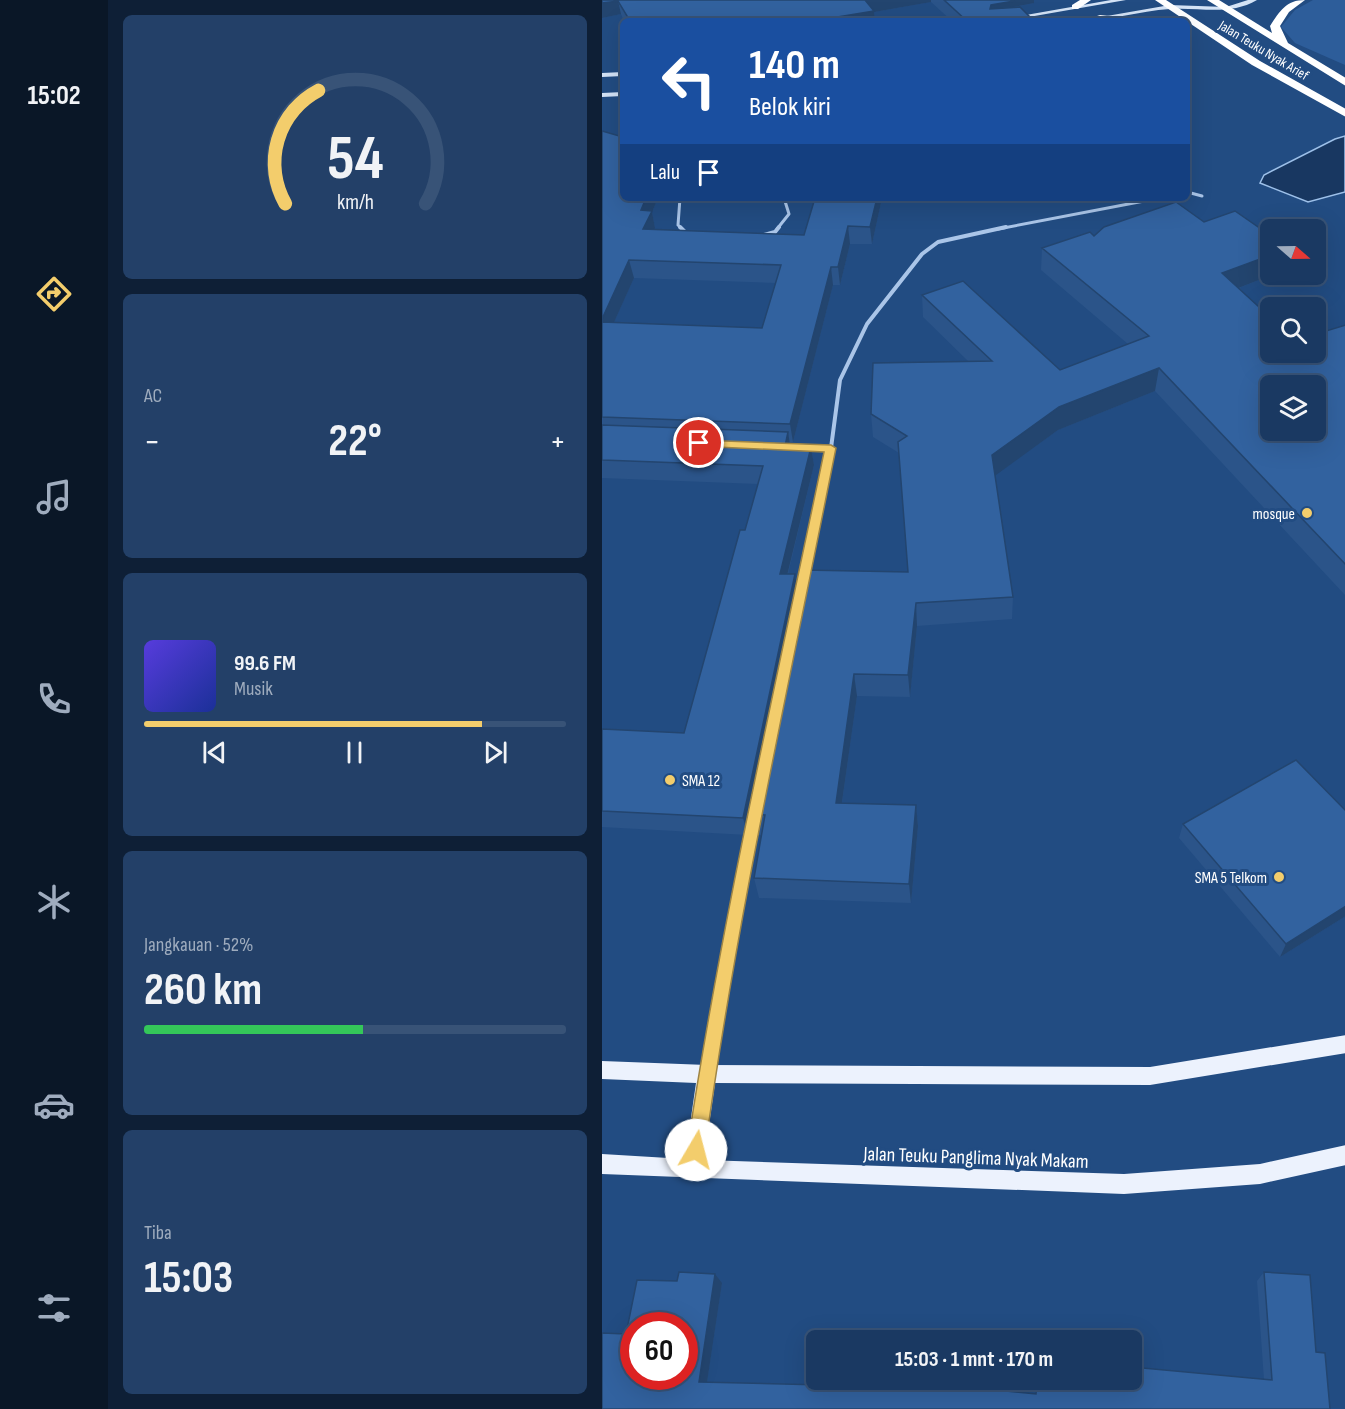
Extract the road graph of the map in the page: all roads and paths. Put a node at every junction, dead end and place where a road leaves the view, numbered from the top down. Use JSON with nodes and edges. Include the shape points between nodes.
{"nodes":[{"id":1,"x":1086,"y":0,"type":"edge"},
{"id":2,"x":1123,"y":0,"type":"edge"},
{"id":3,"x":1160,"y":0,"type":"edge"},
{"id":4,"x":1212,"y":0,"type":"edge"},
{"id":5,"x":1254,"y":0,"type":"edge"},
{"id":6,"x":1300,"y":0,"type":"edge"},
{"id":7,"x":1075,"y":7,"type":"junction"},
{"id":8,"x":1170,"y":7,"type":"junction"},
{"id":9,"x":1226,"y":9,"type":"junction"},
{"id":10,"x":1011,"y":18,"type":"edge"},
{"id":11,"x":1100,"y":18,"type":"edge"},
{"id":12,"x":1187,"y":18,"type":"edge"},
{"id":13,"x":1190,"y":20,"type":"edge"},
{"id":14,"x":1190,"y":28,"type":"edge"},
{"id":15,"x":1205,"y":30,"type":"junction"},
{"id":16,"x":1285,"y":46,"type":"junction"},
{"id":17,"x":620,"y":74,"type":"edge"},
{"id":18,"x":602,"y":75,"type":"edge"},
{"id":19,"x":1346,"y":83,"type":"edge"},
{"id":20,"x":620,"y":94,"type":"edge"},
{"id":21,"x":602,"y":95,"type":"edge"},
{"id":22,"x":1346,"y":114,"type":"edge"},
{"id":23,"x":1190,"y":193,"type":"edge"},
{"id":24,"x":1202,"y":196,"type":"dead end"},
{"id":25,"x":680,"y":201,"type":"edge"},
{"id":26,"x":785,"y":201,"type":"edge"},
{"id":27,"x":1144,"y":201,"type":"edge"},
{"id":28,"x":695,"y":235,"type":"edge"},
{"id":29,"x":756,"y":236,"type":"edge"},
{"id":30,"x":796,"y":447,"type":"edge"},
{"id":31,"x":831,"y":448,"type":"junction"},
{"id":32,"x":803,"y":584,"type":"edge"},
{"id":33,"x":756,"y":817,"type":"edge"},
{"id":34,"x":1346,"y":1044,"type":"edge"},
{"id":35,"x":602,"y":1070,"type":"edge"},
{"id":36,"x":707,"y":1074,"type":"junction"},
{"id":37,"x":1346,"y":1155,"type":"edge"},
{"id":38,"x":602,"y":1164,"type":"edge"},
{"id":39,"x":693,"y":1169,"type":"junction"}],
"edges":[{"from":1,"to":7,"type":"highway"},
{"from":2,"to":7,"type":"street"},
{"from":3,"to":8,"type":"highway","name":"Jalan Teuku Nyak Arief"},
{"from":4,"to":9,"type":"highway","name":"Jalan Teuku Nyak Arief"},
{"from":5,"to":9,"type":"street"},
{"from":6,"to":16,"type":"highway","via":[[1285,10],[1275,26]]},
{"from":7,"to":10,"type":"street"},
{"from":8,"to":9,"type":"street"},
{"from":8,"to":11,"type":"street"},
{"from":8,"to":12,"type":"highway","name":"Jalan Teuku Nyak Arief"},
{"from":9,"to":16,"type":"highway","name":"Jalan Teuku Nyak Arief"},
{"from":13,"to":15,"type":"highway","name":"Jalan Teuku Nyak Arief"},
{"from":14,"to":15,"type":"highway"},
{"from":15,"to":22,"type":"highway","name":"Jalan Teuku Nyak Arief"},
{"from":16,"to":19,"type":"highway","name":"Jalan Teuku Nyak Arief"},
{"from":17,"to":18,"type":"street"},
{"from":20,"to":21,"type":"street"},
{"from":23,"to":24,"type":"lane"},
{"from":25,"to":28,"type":"lane","via":[[678,225],[685,233]]},
{"from":26,"to":29,"type":"lane","via":[[789,214],[775,232]]},
{"from":27,"to":31,"type":"lane","via":[[956,237],[938,242],[922,254],[867,324],[850,356],[840,380]]},
{"from":30,"to":31,"type":"lane"},
{"from":31,"to":32,"type":"lane"},
{"from":33,"to":36,"type":"lane"},
{"from":34,"to":36,"type":"main road","via":[[1150,1076]]},
{"from":35,"to":36,"type":"main road"},
{"from":36,"to":39,"type":"main road"},
{"from":37,"to":39,"type":"main road","name":"Jalan Teuku Panglima Nyak Makam","via":[[1260,1174],[1124,1184]]},
{"from":38,"to":39,"type":"main road","name":"Jalan Teuku Panglima Nyak Makam"}]}
